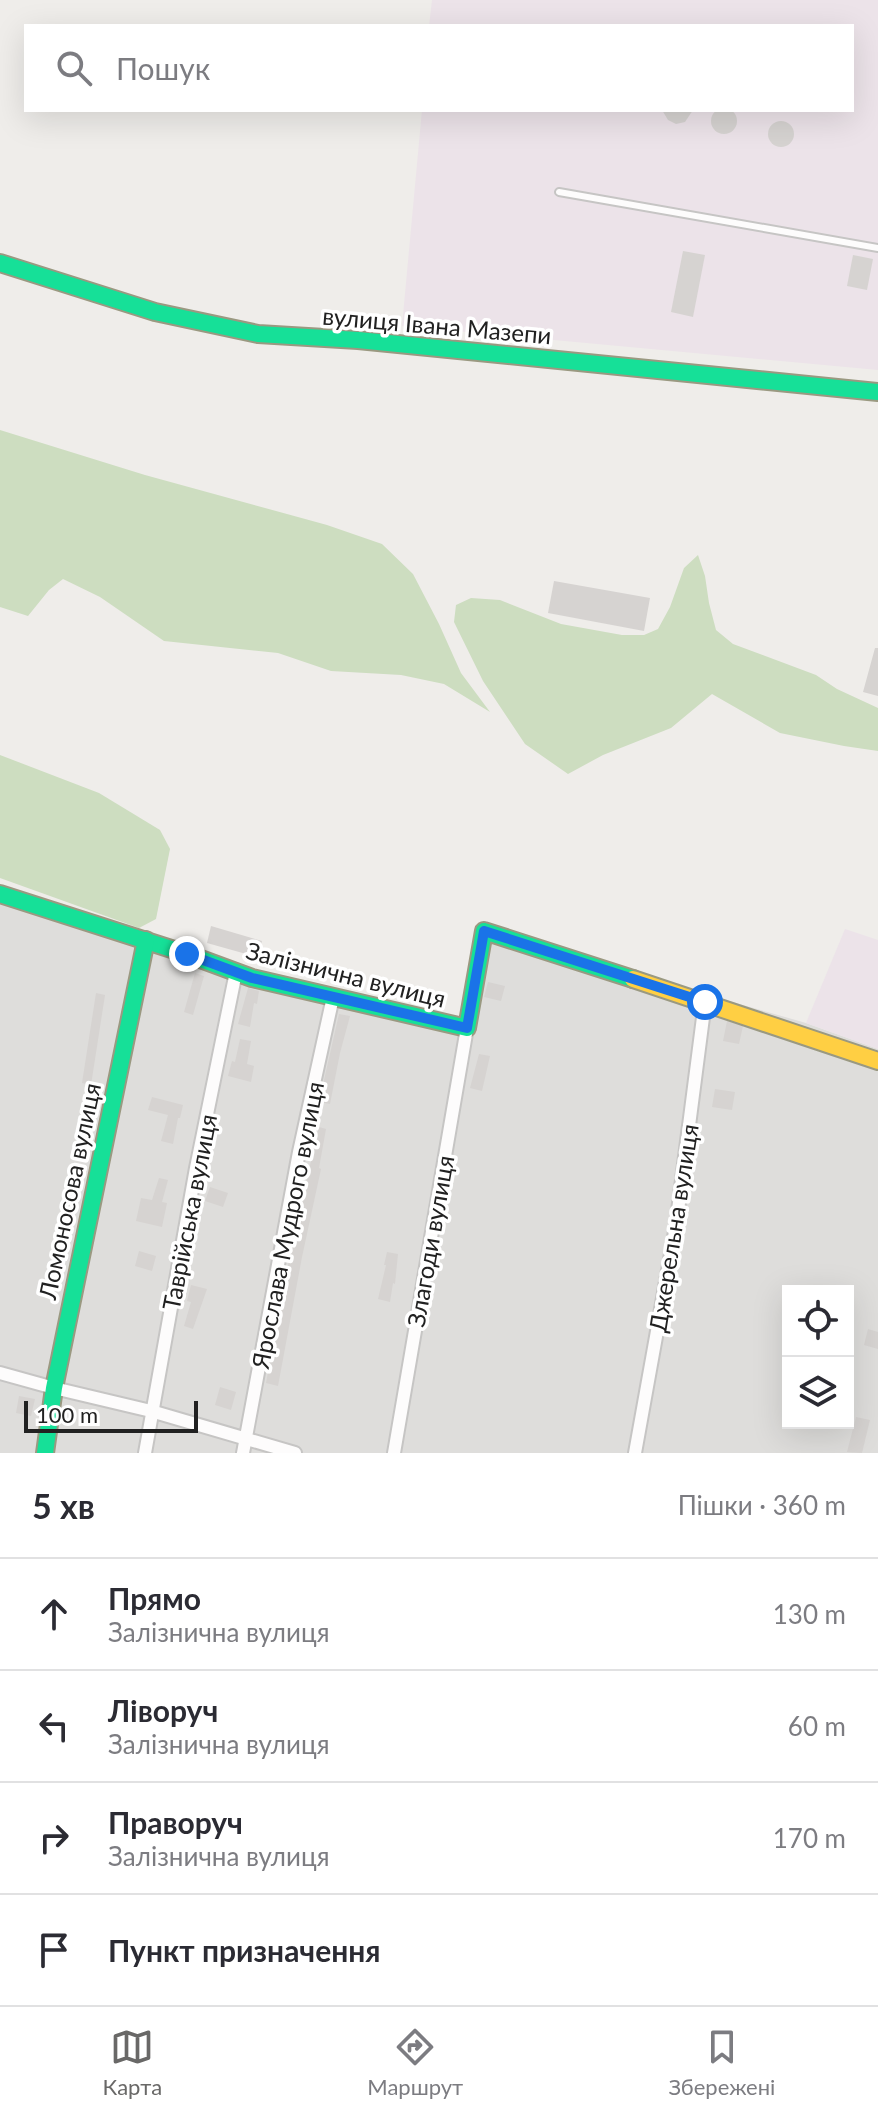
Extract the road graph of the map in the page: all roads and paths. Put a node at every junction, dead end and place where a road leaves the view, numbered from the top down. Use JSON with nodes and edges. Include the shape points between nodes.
{"nodes":[{"id":1,"x":559,"y":192,"type":"dead end"},
{"id":2,"x":878,"y":248,"type":"edge"},
{"id":3,"x":0,"y":263,"type":"edge"},
{"id":4,"x":878,"y":392,"type":"edge"},
{"id":5,"x":0,"y":894,"type":"edge"},
{"id":6,"x":146,"y":940,"type":"junction"},
{"id":7,"x":236,"y":972,"type":"junction"},
{"id":8,"x":333,"y":997,"type":"junction"},
{"id":9,"x":705,"y":1002,"type":"junction"},
{"id":10,"x":467,"y":1028,"type":"junction"},
{"id":11,"x":878,"y":1061,"type":"edge"},
{"id":12,"x":0,"y":1373,"type":"edge"},
{"id":13,"x":54,"y":1388,"type":"junction"},
{"id":14,"x":151,"y":1411,"type":"junction"},
{"id":15,"x":245,"y":1439,"type":"junction"},
{"id":16,"x":45,"y":1453,"type":"edge"},
{"id":17,"x":145,"y":1453,"type":"edge"},
{"id":18,"x":243,"y":1453,"type":"edge"},
{"id":19,"x":295,"y":1453,"type":"edge"},
{"id":20,"x":394,"y":1453,"type":"edge"},
{"id":21,"x":635,"y":1453,"type":"edge"}],
"edges":[{"from":1,"to":2,"type":"lane"},
{"from":3,"to":4,"type":"street","name":"вулиця Івана Мазепи","via":[[155,312],[258,334]]},
{"from":5,"to":6,"type":"street","name":"Залізнична вулиця"},
{"from":6,"to":7,"type":"street","name":"Залізнична вулиця"},
{"from":6,"to":13,"type":"street","name":"Ломоносова вулиця"},
{"from":7,"to":8,"type":"street","name":"Залізнична вулиця"},
{"from":7,"to":14,"type":"street","name":"Таврійська вулиця"},
{"from":8,"to":10,"type":"street","name":"Залізнична вулиця"},
{"from":8,"to":15,"type":"street","name":"Ярослава Мудрого вулиця"},
{"from":9,"to":10,"type":"street","name":"Залізнична вулиця","via":[[484,931]]},
{"from":9,"to":11,"type":"street","name":"Залізнична вулиця"},
{"from":9,"to":21,"type":"street","name":"Джерельна вулиця","via":[[676,1226]]},
{"from":10,"to":20,"type":"street","name":"Злагоди вулиця"},
{"from":12,"to":13,"type":"street"},
{"from":13,"to":14,"type":"street"},
{"from":13,"to":16,"type":"street","name":"Ломоносова вулиця"},
{"from":14,"to":15,"type":"street"},
{"from":14,"to":17,"type":"street","name":"Таврійська вулиця"},
{"from":15,"to":18,"type":"street","name":"Ярослава Мудрого вулиця"},
{"from":15,"to":19,"type":"street"}]}
